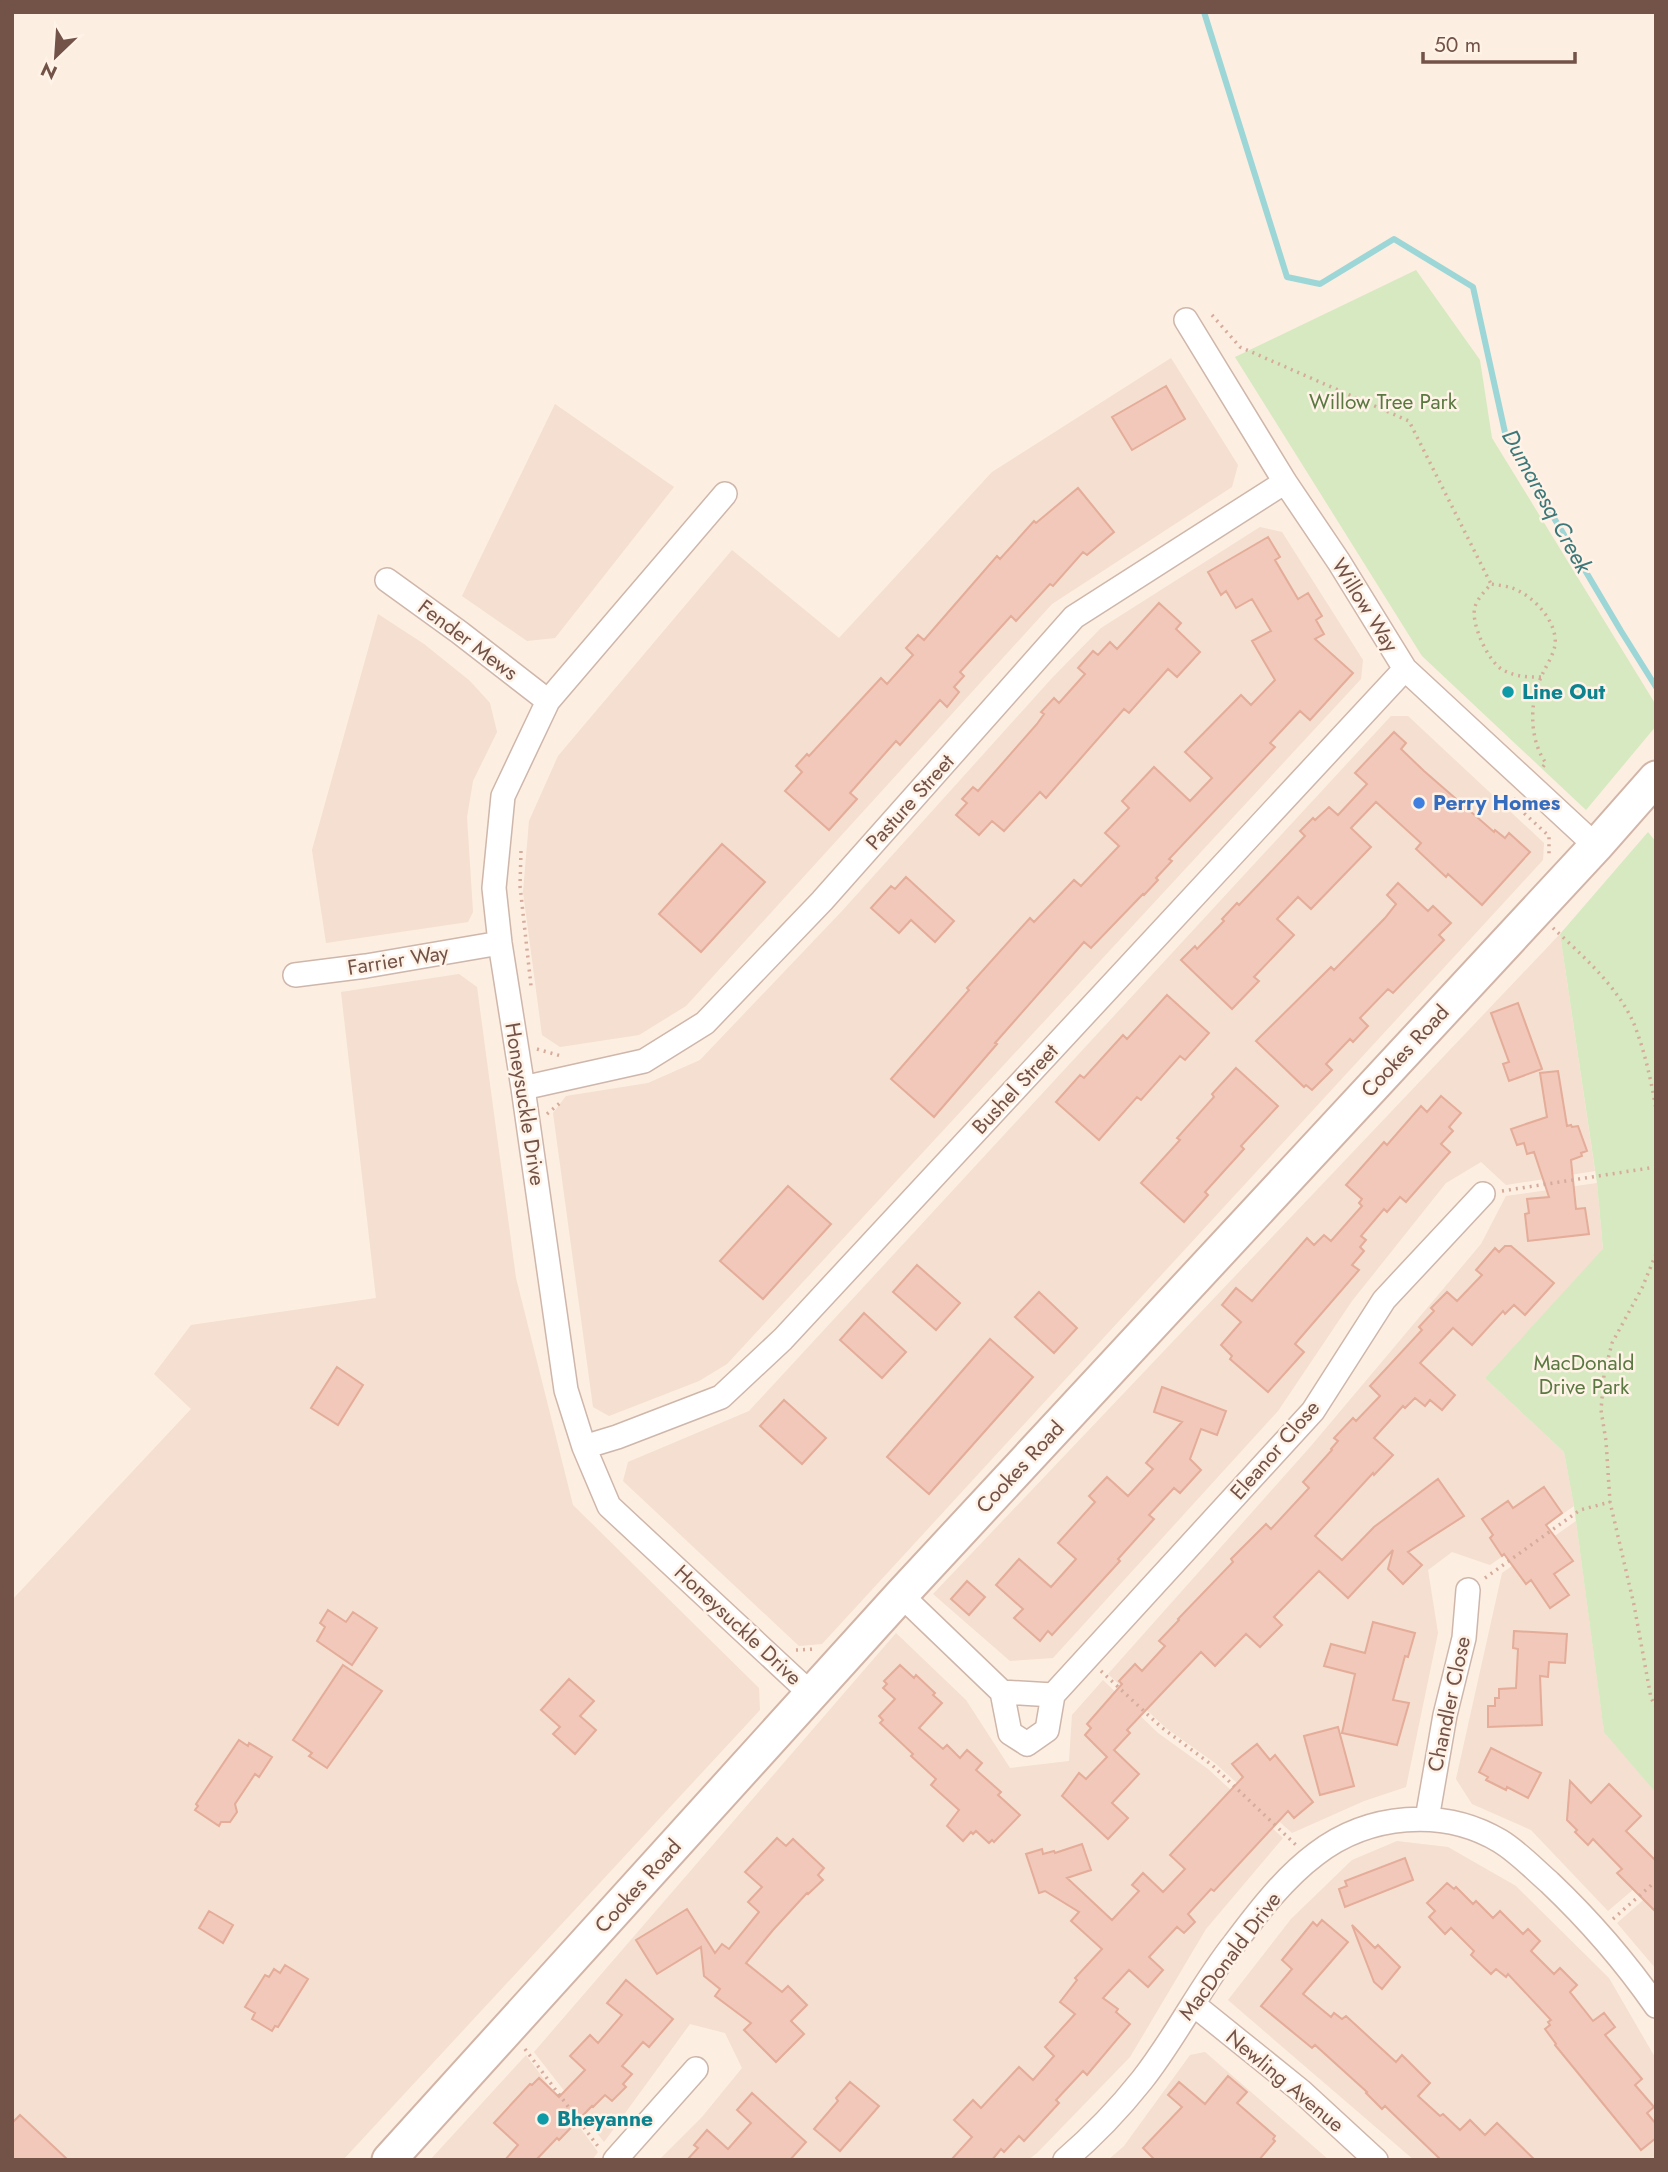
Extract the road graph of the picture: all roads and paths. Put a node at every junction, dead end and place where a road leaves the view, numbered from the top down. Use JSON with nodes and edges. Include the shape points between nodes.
{"nodes":[{"id":1,"x":1212,"y":315,"type":"dead end"},
{"id":2,"x":1186,"y":320,"type":"dead end"},
{"id":3,"x":1285,"y":482,"type":"junction"},
{"id":4,"x":725,"y":494,"type":"dead end"},
{"id":5,"x":387,"y":580,"type":"dead end"},
{"id":6,"x":1491,"y":584,"type":"junction"},
{"id":7,"x":1405,"y":669,"type":"junction"},
{"id":8,"x":1541,"y":677,"type":"junction"},
{"id":9,"x":548,"y":701,"type":"junction"},
{"id":10,"x":1539,"y":771,"type":"dead end"},
{"id":11,"x":1656,"y":778,"type":"edge"},
{"id":12,"x":1517,"y":796,"type":"dead end"},
{"id":13,"x":1549,"y":836,"type":"dead end"},
{"id":14,"x":521,"y":845,"type":"dead end"},
{"id":15,"x":1596,"y":846,"type":"junction"},
{"id":16,"x":1547,"y":922,"type":"dead end"},
{"id":17,"x":500,"y":943,"type":"junction"},
{"id":18,"x":295,"y":975,"type":"dead end"},
{"id":19,"x":531,"y":995,"type":"dead end"},
{"id":20,"x":537,"y":1049,"type":"dead end"},
{"id":21,"x":561,"y":1056,"type":"dead end"},
{"id":22,"x":523,"y":1088,"type":"junction"},
{"id":23,"x":1656,"y":1110,"type":"edge"},
{"id":24,"x":1656,"y":1167,"type":"edge"},
{"id":25,"x":1492,"y":1192,"type":"joint"},
{"id":26,"x":1656,"y":1254,"type":"edge"},
{"id":27,"x":583,"y":1447,"type":"junction"},
{"id":28,"x":1610,"y":1502,"type":"junction"},
{"id":29,"x":1477,"y":1583,"type":"joint"},
{"id":30,"x":901,"y":1595,"type":"junction"},
{"id":31,"x":1095,"y":1665,"type":"dead end"},
{"id":32,"x":1002,"y":1692,"type":"junction"},
{"id":33,"x":811,"y":1694,"type":"junction"},
{"id":34,"x":1053,"y":1695,"type":"junction"},
{"id":35,"x":1656,"y":1707,"type":"edge"},
{"id":36,"x":1427,"y":1819,"type":"junction"},
{"id":37,"x":1300,"y":1849,"type":"dead end"},
{"id":38,"x":1656,"y":1881,"type":"edge"},
{"id":39,"x":1608,"y":1923,"type":"dead end"},
{"id":40,"x":1192,"y":2004,"type":"junction"},
{"id":41,"x":1656,"y":2006,"type":"edge"},
{"id":42,"x":525,"y":2049,"type":"dead end"},
{"id":43,"x":696,"y":2068,"type":"dead end"},
{"id":44,"x":610,"y":2157,"type":"edge"},
{"id":45,"x":388,"y":2160,"type":"edge"},
{"id":46,"x":1065,"y":2160,"type":"edge"},
{"id":47,"x":1376,"y":2160,"type":"edge"}],
"edges":[{"from":1,"to":6,"type":"path","via":[[1240,347],[1409,421]]},
{"from":2,"to":3,"type":"street","name":"Willow Way"},
{"from":3,"to":7,"type":"street","name":"Willow Way"},
{"from":3,"to":22,"type":"street","name":"Pasture Street","via":[[1074,617],[822,901],[705,1023],[644,1061]]},
{"from":4,"to":9,"type":"street","name":"Honeysuckle Drive"},
{"from":5,"to":9,"type":"street","name":"Fender Mews"},
{"from":6,"to":8,"type":"path","via":[[1531,598],[1550,623],[1555,644]]},
{"from":6,"to":8,"type":"path","via":[[1475,607],[1482,643],[1500,669],[1520,677]]},
{"from":7,"to":15,"type":"street","name":"Willow Way"},
{"from":7,"to":27,"type":"street","name":"Bushel Street","via":[[783,1339],[721,1397]]},
{"from":8,"to":10,"type":"path","via":[[1533,706],[1538,752],[1546,763]]},
{"from":9,"to":17,"type":"street","name":"Honeysuckle Drive","via":[[503,796],[494,888]]},
{"from":11,"to":15,"type":"street","name":"Cookes Road"},
{"from":12,"to":13,"type":"path","via":[[1513,803]]},
{"from":14,"to":19,"type":"path","via":[[520,886]]},
{"from":15,"to":30,"type":"street","name":"Cookes Road"},
{"from":16,"to":23,"type":"path","via":[[1586,959],[1633,1021],[1647,1061]]},
{"from":17,"to":18,"type":"street","name":"Farrier Way"},
{"from":17,"to":22,"type":"street","name":"Honeysuckle Drive"},
{"from":20,"to":21,"type":"path"},
{"from":22,"to":27,"type":"street","name":"Honeysuckle Drive","via":[[566,1390]]},
{"from":24,"to":25,"type":"path"},
{"from":25,"to":34,"type":"street","name":"Eleanor Close","via":[[1384,1300],[1313,1411]]},
{"from":26,"to":28,"type":"path","via":[[1612,1343],[1604,1375],[1601,1410]]},
{"from":27,"to":33,"type":"street","name":"Honeysuckle Drive","via":[[609,1506]]},
{"from":28,"to":29,"type":"path","via":[[1580,1510]]},
{"from":28,"to":35,"type":"path"},
{"from":29,"to":36,"type":"street","name":"Chandler Close","via":[[1445,1714]]},
{"from":30,"to":32,"type":"street"},
{"from":30,"to":33,"type":"street","name":"Cookes Road"},
{"from":31,"to":37,"type":"path","via":[[1161,1727],[1212,1765]]},
{"from":32,"to":34,"type":"street"},
{"from":32,"to":34,"type":"street","via":[[1010,1733],[1027,1744],[1047,1730]]},
{"from":33,"to":45,"type":"street","name":"Cookes Road"},
{"from":36,"to":40,"type":"street","name":"MacDonald Drive","via":[[1367,1828],[1316,1853],[1277,1890]]},
{"from":36,"to":41,"type":"street","name":"MacDonald Drive","via":[[1467,1826],[1526,1860],[1584,1916]]},
{"from":38,"to":39,"type":"path"},
{"from":40,"to":46,"type":"street","name":"MacDonald Drive","via":[[1143,2079]]},
{"from":40,"to":47,"type":"street","name":"Newling Avenue","via":[[1301,2091]]},
{"from":42,"to":44,"type":"path"},
{"from":43,"to":44,"type":"street"}]}
